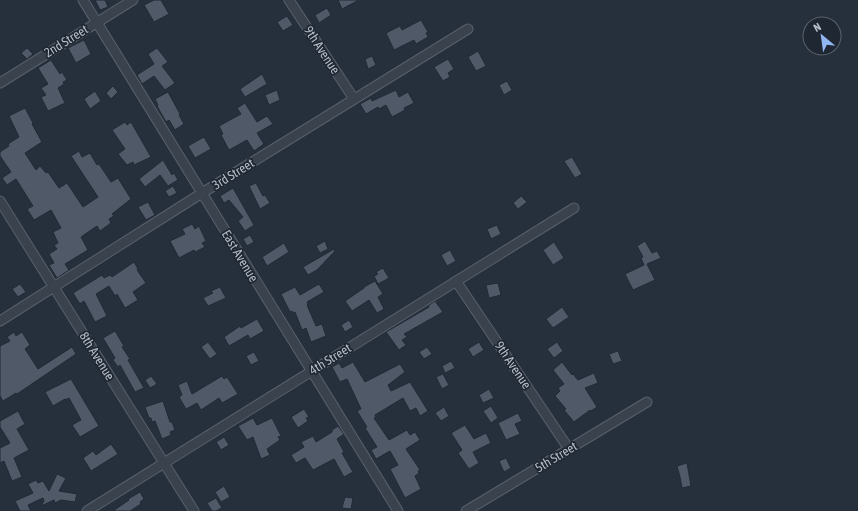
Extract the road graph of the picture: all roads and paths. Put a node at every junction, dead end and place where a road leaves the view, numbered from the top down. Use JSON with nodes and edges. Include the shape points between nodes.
{"nodes":[{"id":1,"x":82,"y":0,"type":"edge"},
{"id":2,"x":133,"y":0,"type":"edge"},
{"id":3,"x":289,"y":0,"type":"edge"},
{"id":4,"x":96,"y":22,"type":"junction"},
{"id":5,"x":468,"y":29,"type":"dead end"},
{"id":6,"x":0,"y":83,"type":"edge"},
{"id":7,"x":354,"y":99,"type":"junction"},
{"id":8,"x":202,"y":193,"type":"junction"},
{"id":9,"x":0,"y":202,"type":"edge"},
{"id":10,"x":574,"y":208,"type":"dead end"},
{"id":11,"x":456,"y":281,"type":"junction"},
{"id":12,"x":54,"y":287,"type":"junction"},
{"id":13,"x":0,"y":321,"type":"edge"},
{"id":14,"x":311,"y":372,"type":"junction"},
{"id":15,"x":647,"y":402,"type":"dead end"},
{"id":16,"x":569,"y":449,"type":"junction"},
{"id":17,"x":164,"y":463,"type":"junction"},
{"id":18,"x":87,"y":511,"type":"edge"},
{"id":19,"x":194,"y":511,"type":"edge"},
{"id":20,"x":398,"y":511,"type":"edge"},
{"id":21,"x":466,"y":511,"type":"edge"}],
"edges":[{"from":1,"to":4,"type":"street","name":"East Avenue"},
{"from":2,"to":4,"type":"street","name":"2nd Street"},
{"from":3,"to":7,"type":"street","name":"9th Avenue"},
{"from":4,"to":6,"type":"street","name":"2nd Street"},
{"from":4,"to":8,"type":"street","name":"East Avenue"},
{"from":5,"to":7,"type":"street","name":"3rd Street"},
{"from":7,"to":8,"type":"street","name":"3rd Street"},
{"from":8,"to":12,"type":"street","name":"3rd Street"},
{"from":8,"to":14,"type":"street","name":"East Avenue"},
{"from":9,"to":12,"type":"street","name":"8th Avenue"},
{"from":10,"to":11,"type":"street","name":"4th Street"},
{"from":11,"to":14,"type":"street","name":"4th Street"},
{"from":11,"to":16,"type":"street","name":"9th Avenue"},
{"from":12,"to":13,"type":"street","name":"3rd Street"},
{"from":12,"to":17,"type":"street","name":"8th Avenue"},
{"from":14,"to":17,"type":"street","name":"4th Street"},
{"from":14,"to":20,"type":"street","name":"East Avenue"},
{"from":15,"to":16,"type":"street","name":"5th Street"},
{"from":16,"to":21,"type":"street","name":"5th Street"},
{"from":17,"to":18,"type":"street","name":"4th Street"},
{"from":17,"to":19,"type":"street","name":"8th Avenue"}]}
